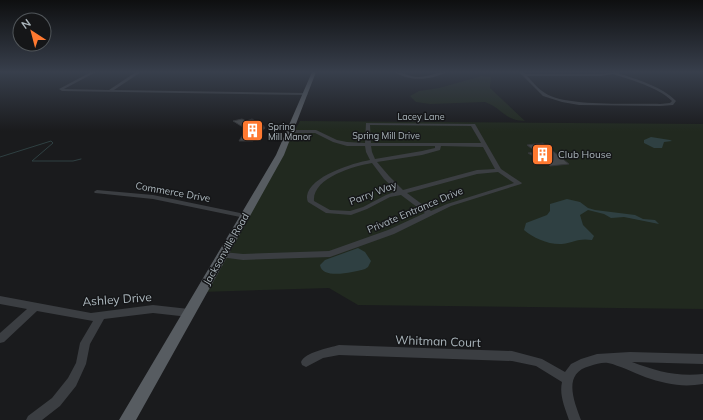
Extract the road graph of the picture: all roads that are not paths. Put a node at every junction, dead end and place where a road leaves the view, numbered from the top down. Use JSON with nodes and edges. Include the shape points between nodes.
{"nodes":[{"id":1,"x":148,"y":92,"type":"edge"},
{"id":2,"x":541,"y":92,"type":"edge"},
{"id":3,"x":661,"y":92,"type":"edge"},
{"id":4,"x":306,"y":94,"type":"joint"},
{"id":5,"x":291,"y":131,"type":"junction"},
{"id":6,"x":369,"y":144,"type":"junction"},
{"id":7,"x":438,"y":144,"type":"junction"},
{"id":8,"x":484,"y":144,"type":"junction"},
{"id":9,"x":374,"y":162,"type":"junction"},
{"id":10,"x":499,"y":170,"type":"junction"},
{"id":11,"x":97,"y":192,"type":"dead end"},
{"id":12,"x":402,"y":192,"type":"junction"},
{"id":13,"x":429,"y":213,"type":"junction"},
{"id":14,"x":246,"y":216,"type":"junction"},
{"id":15,"x":223,"y":256,"type":"junction"},
{"id":16,"x":0,"y":300,"type":"edge"},
{"id":17,"x":35,"y":307,"type":"junction"},
{"id":18,"x":189,"y":313,"type":"junction"},
{"id":19,"x":101,"y":316,"type":"junction"},
{"id":20,"x":0,"y":339,"type":"edge"},
{"id":21,"x":607,"y":358,"type":"junction"},
{"id":22,"x":703,"y":359,"type":"edge"},
{"id":23,"x":306,"y":362,"type":"dead end"},
{"id":24,"x":568,"y":379,"type":"junction"},
{"id":25,"x":703,"y":379,"type":"edge"},
{"id":26,"x":32,"y":420,"type":"edge"},
{"id":27,"x":127,"y":420,"type":"edge"},
{"id":28,"x":575,"y":420,"type":"edge"}],
"edges":[{"from":1,"to":4,"type":"street"},
{"from":2,"to":3,"type":"street","via":[[545,96],[565,102],[671,104],[674,100]]},
{"from":4,"to":5,"type":"main road","name":"Jacksonville Road"},
{"from":5,"to":6,"type":"street","name":"Spring Mill Drive","via":[[316,132],[347,144]]},
{"from":5,"to":14,"type":"main road","name":"Jacksonville Road"},
{"from":6,"to":7,"type":"street","name":"Spring Mill Drive"},
{"from":6,"to":8,"type":"street","name":"Lacey Lane","via":[[368,124],[473,125]]},
{"from":6,"to":9,"type":"street","via":[[369,152]]},
{"from":7,"to":8,"type":"street","name":"Spring Mill Drive"},
{"from":7,"to":9,"type":"street","name":"Parry Way","via":[[438,149],[431,151]]},
{"from":8,"to":10,"type":"street"},
{"from":9,"to":12,"type":"street"},
{"from":9,"to":12,"type":"street","name":"Parry Way","via":[[351,166],[318,183],[310,191],[311,202],[328,212],[351,213],[382,198]]},
{"from":10,"to":12,"type":"street","name":"Parry Way","via":[[477,172]]},
{"from":10,"to":13,"type":"street","name":"Private Entrance Drive","via":[[519,183],[461,200]]},
{"from":11,"to":14,"type":"street","name":"Commerce Drive","via":[[157,198]]},
{"from":12,"to":13,"type":"street"},
{"from":13,"to":15,"type":"street","name":"Private Entrance Drive","via":[[391,232],[330,254]]},
{"from":14,"to":15,"type":"main road","name":"Jacksonville Road"},
{"from":15,"to":18,"type":"main road","name":"Jacksonville Road"},
{"from":16,"to":17,"type":"street","name":"Ashley Drive"},
{"from":17,"to":19,"type":"street","name":"Ashley Drive","via":[[76,315]]},
{"from":17,"to":20,"type":"street"},
{"from":18,"to":19,"type":"street","name":"Ashley Drive","via":[[153,309]]},
{"from":18,"to":27,"type":"main road","name":"Jacksonville Road"},
{"from":19,"to":26,"type":"street","via":[[85,343],[81,364],[72,382],[56,402]]},
{"from":21,"to":22,"type":"street"},
{"from":21,"to":24,"type":"street","via":[[582,362]]},
{"from":21,"to":25,"type":"street","via":[[668,379]]},
{"from":23,"to":24,"type":"street","name":"Whitman Court","via":[[321,354],[339,350],[512,356],[538,362]]},
{"from":24,"to":28,"type":"street","via":[[567,397]]}]}
